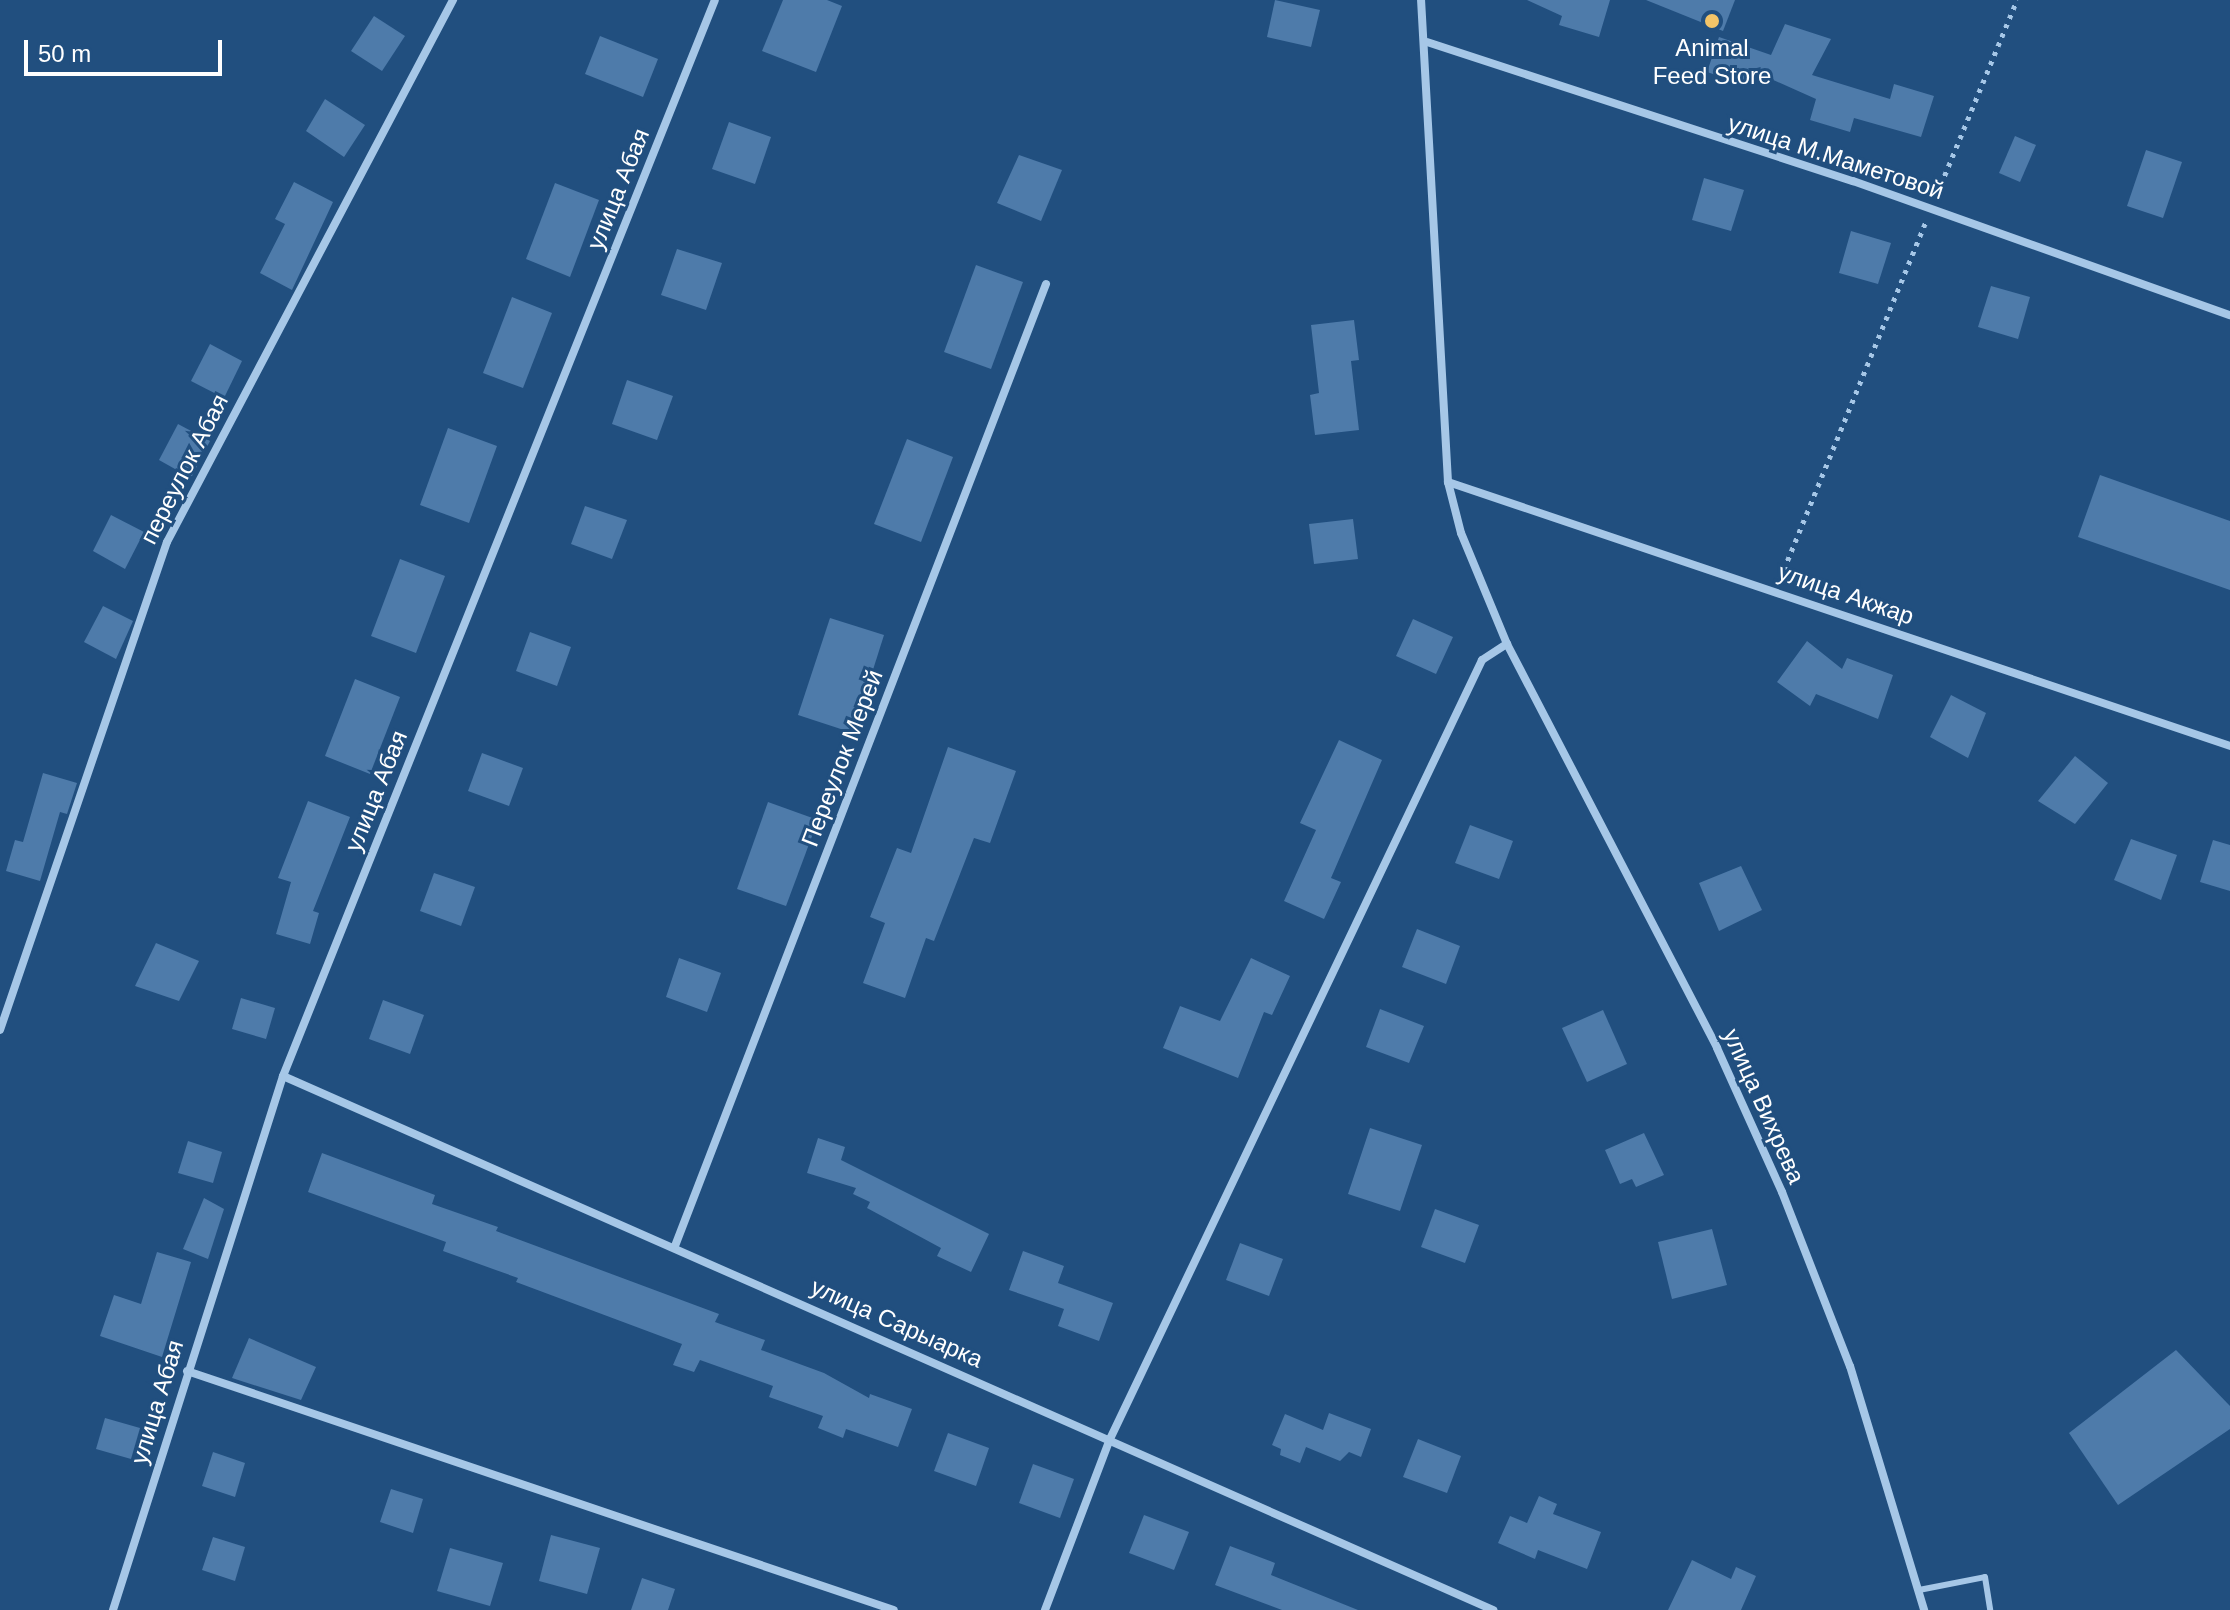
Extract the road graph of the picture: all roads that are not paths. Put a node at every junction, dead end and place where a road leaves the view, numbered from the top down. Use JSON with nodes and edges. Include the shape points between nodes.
{"nodes":[{"id":1,"x":453,"y":0,"type":"edge"},
{"id":2,"x":715,"y":0,"type":"edge"},
{"id":3,"x":1421,"y":0,"type":"edge"},
{"id":4,"x":1427,"y":42,"type":"junction"},
{"id":5,"x":1046,"y":284,"type":"dead end"},
{"id":6,"x":2230,"y":315,"type":"edge"},
{"id":7,"x":1448,"y":482,"type":"junction"},
{"id":8,"x":1507,"y":644,"type":"junction"},
{"id":9,"x":2230,"y":746,"type":"edge"},
{"id":10,"x":0,"y":1030,"type":"edge"},
{"id":11,"x":283,"y":1076,"type":"junction"},
{"id":12,"x":675,"y":1246,"type":"junction"},
{"id":13,"x":187,"y":1371,"type":"junction"},
{"id":14,"x":1110,"y":1439,"type":"junction"},
{"id":15,"x":1919,"y":1590,"type":"junction"},
{"id":16,"x":113,"y":1610,"type":"edge"},
{"id":17,"x":894,"y":1610,"type":"edge"},
{"id":18,"x":1045,"y":1610,"type":"edge"},
{"id":19,"x":1493,"y":1610,"type":"edge"},
{"id":20,"x":1924,"y":1610,"type":"edge"},
{"id":21,"x":1990,"y":1610,"type":"edge"}],
"edges":[{"from":1,"to":10,"type":"street","name":"переулок Абая","via":[[167,542]]},
{"from":2,"to":11,"type":"street","name":"улица Абая"},
{"from":3,"to":4,"type":"street","name":"улица Вихрева"},
{"from":4,"to":6,"type":"street","name":"улица М.Маметовой","via":[[1931,209]]},
{"from":4,"to":7,"type":"street","name":"улица Вихрева"},
{"from":5,"to":12,"type":"street","name":"Переулок Мерей"},
{"from":7,"to":8,"type":"street","name":"улица Вихрева","via":[[1461,533]]},
{"from":7,"to":9,"type":"street","name":"улица Акжар"},
{"from":8,"to":14,"type":"street","via":[[1482,660]]},
{"from":8,"to":15,"type":"street","name":"улица Вихрева","via":[[1717,1048],[1782,1192],[1850,1366]]},
{"from":11,"to":12,"type":"street","name":"улица Сарыарка"},
{"from":11,"to":13,"type":"street","name":"улица Абая"},
{"from":12,"to":14,"type":"street","name":"улица Сарыарка"},
{"from":13,"to":16,"type":"street","name":"улица Абая"},
{"from":13,"to":17,"type":"street"},
{"from":14,"to":18,"type":"street"},
{"from":14,"to":19,"type":"street","name":"улица Сарыарка"},
{"from":15,"to":20,"type":"street","name":"улица Вихрева"},
{"from":15,"to":21,"type":"lane","via":[[1985,1577]]}]}
